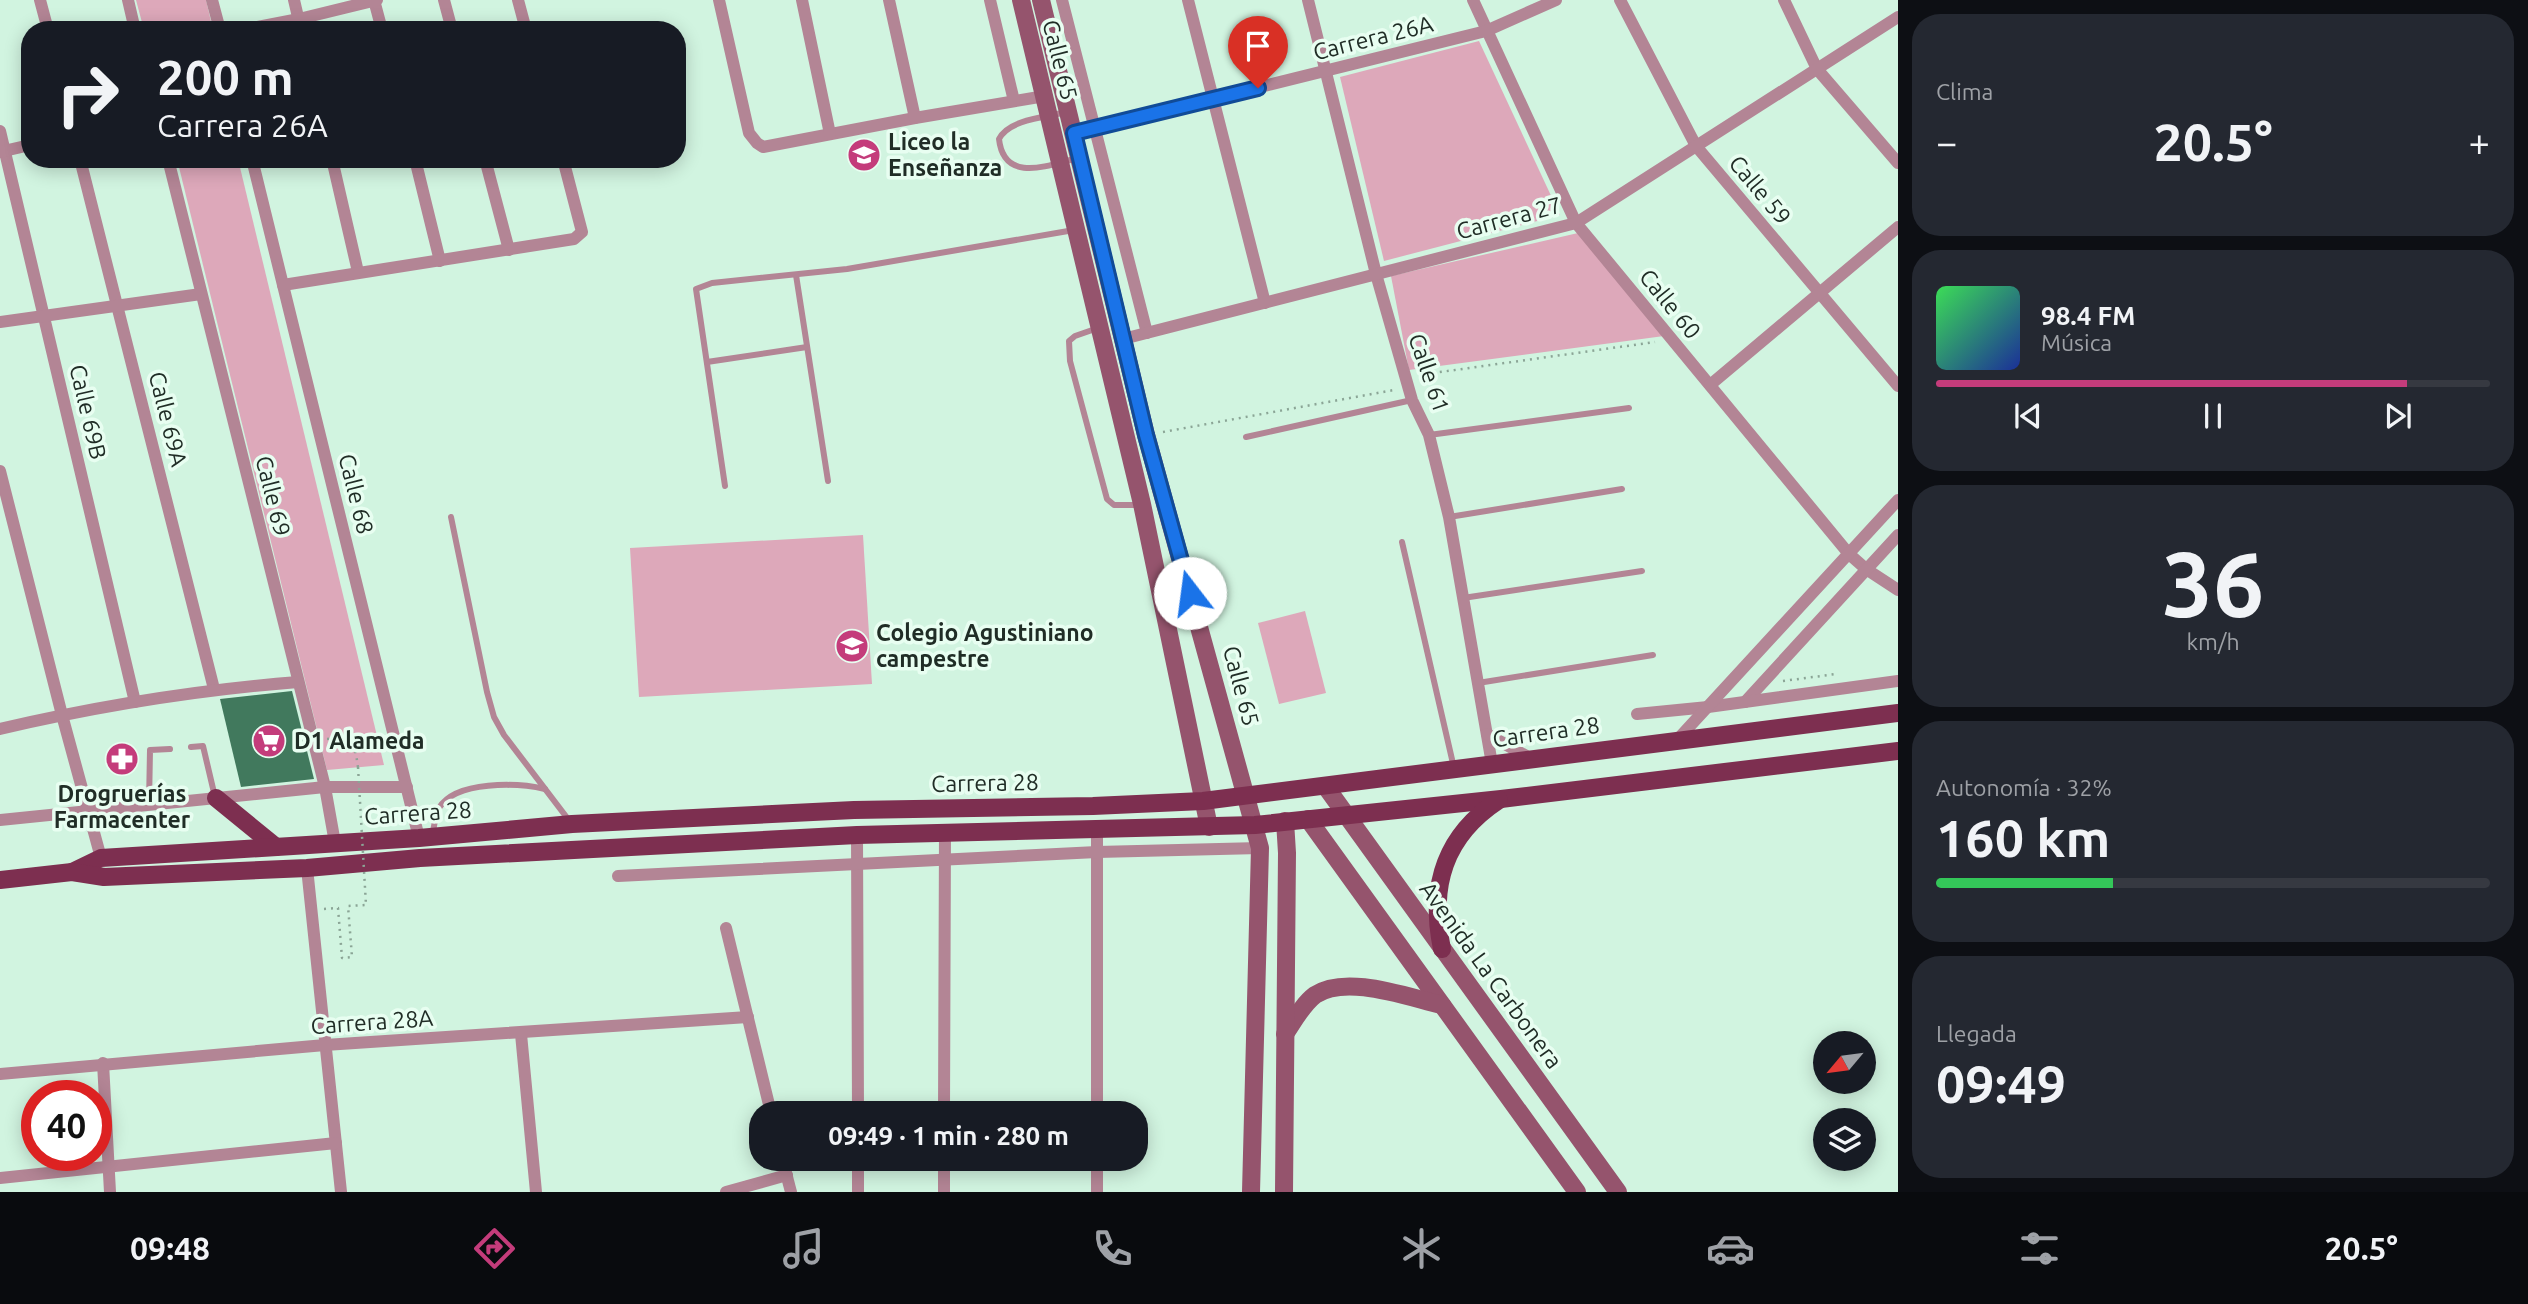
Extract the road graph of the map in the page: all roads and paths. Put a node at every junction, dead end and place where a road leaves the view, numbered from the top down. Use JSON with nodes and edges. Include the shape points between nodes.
{"nodes":[{"id":1,"x":40,"y":0,"type":"edge"},
{"id":2,"x":128,"y":0,"type":"edge"},
{"id":3,"x":212,"y":0,"type":"edge"},
{"id":4,"x":295,"y":0,"type":"edge"},
{"id":5,"x":375,"y":0,"type":"edge"},
{"id":6,"x":444,"y":0,"type":"edge"},
{"id":7,"x":518,"y":0,"type":"edge"},
{"id":8,"x":719,"y":0,"type":"edge"},
{"id":9,"x":802,"y":0,"type":"edge"},
{"id":10,"x":889,"y":0,"type":"edge"},
{"id":11,"x":990,"y":0,"type":"edge"},
{"id":12,"x":1021,"y":0,"type":"edge"},
{"id":13,"x":1041,"y":0,"type":"edge"},
{"id":14,"x":1062,"y":0,"type":"edge"},
{"id":15,"x":1188,"y":0,"type":"edge"},
{"id":16,"x":1308,"y":0,"type":"edge"},
{"id":17,"x":1473,"y":0,"type":"edge"},
{"id":18,"x":1556,"y":0,"type":"edge"},
{"id":19,"x":1620,"y":0,"type":"edge"},
{"id":20,"x":1784,"y":0,"type":"edge"},
{"id":21,"x":1898,"y":17,"type":"edge"},
{"id":22,"x":46,"y":21,"type":"edge"},
{"id":23,"x":133,"y":21,"type":"edge"},
{"id":24,"x":218,"y":21,"type":"edge"},
{"id":25,"x":299,"y":21,"type":"edge"},
{"id":26,"x":309,"y":21,"type":"edge"},
{"id":27,"x":380,"y":21,"type":"edge"},
{"id":28,"x":450,"y":21,"type":"edge"},
{"id":29,"x":524,"y":21,"type":"edge"},
{"id":30,"x":1486,"y":31,"type":"junction"},
{"id":31,"x":1817,"y":69,"type":"junction"},
{"id":32,"x":1325,"y":71,"type":"junction"},
{"id":33,"x":1045,"y":96,"type":"junction"},
{"id":34,"x":1213,"y":99,"type":"junction"},
{"id":35,"x":1014,"y":101,"type":"junction"},
{"id":36,"x":1069,"y":112,"type":"junction"},
{"id":37,"x":1049,"y":117,"type":"junction"},
{"id":38,"x":915,"y":118,"type":"junction"},
{"id":39,"x":1095,"y":128,"type":"junction"},
{"id":40,"x":0,"y":131,"type":"edge"},
{"id":41,"x":1074,"y":133,"type":"junction"},
{"id":42,"x":830,"y":134,"type":"junction"},
{"id":43,"x":1696,"y":146,"type":"junction"},
{"id":44,"x":21,"y":147,"type":"edge"},
{"id":45,"x":3,"y":151,"type":"edge"},
{"id":46,"x":1080,"y":157,"type":"junction"},
{"id":47,"x":1060,"y":162,"type":"junction"},
{"id":48,"x":1898,"y":163,"type":"edge"},
{"id":49,"x":82,"y":168,"type":"edge"},
{"id":50,"x":170,"y":168,"type":"edge"},
{"id":51,"x":254,"y":168,"type":"edge"},
{"id":52,"x":334,"y":168,"type":"edge"},
{"id":53,"x":417,"y":168,"type":"edge"},
{"id":54,"x":487,"y":168,"type":"edge"},
{"id":55,"x":565,"y":168,"type":"edge"},
{"id":56,"x":1576,"y":223,"type":"junction"},
{"id":57,"x":1898,"y":226,"type":"edge"},
{"id":58,"x":1076,"y":230,"type":"junction"},
{"id":59,"x":509,"y":250,"type":"junction"},
{"id":60,"x":440,"y":261,"type":"junction"},
{"id":61,"x":358,"y":272,"type":"junction"},
{"id":62,"x":1376,"y":274,"type":"junction"},
{"id":63,"x":796,"y":275,"type":"junction"},
{"id":64,"x":283,"y":285,"type":"junction"},
{"id":65,"x":1819,"y":293,"type":"junction"},
{"id":66,"x":201,"y":294,"type":"junction"},
{"id":67,"x":1265,"y":303,"type":"junction"},
{"id":68,"x":117,"y":306,"type":"junction"},
{"id":69,"x":44,"y":316,"type":"junction"},
{"id":70,"x":0,"y":322,"type":"edge"},
{"id":71,"x":1099,"y":328,"type":"junction"},
{"id":72,"x":1147,"y":333,"type":"junction"},
{"id":73,"x":1123,"y":339,"type":"junction"},
{"id":74,"x":1660,"y":341,"type":"dead end"},
{"id":75,"x":807,"y":347,"type":"junction"},
{"id":76,"x":707,"y":362,"type":"junction"},
{"id":77,"x":1710,"y":385,"type":"junction"},
{"id":78,"x":1898,"y":386,"type":"edge"},
{"id":79,"x":1408,"y":388,"type":"junction"},
{"id":80,"x":1629,"y":408,"type":"dead end"},
{"id":81,"x":1146,"y":435,"type":"junction"},
{"id":82,"x":1429,"y":435,"type":"junction"},
{"id":83,"x":1246,"y":437,"type":"dead end"},
{"id":84,"x":0,"y":471,"type":"edge"},
{"id":85,"x":828,"y":481,"type":"dead end"},
{"id":86,"x":725,"y":486,"type":"dead end"},
{"id":87,"x":1622,"y":489,"type":"dead end"},
{"id":88,"x":1898,"y":500,"type":"edge"},
{"id":89,"x":1142,"y":504,"type":"junction"},
{"id":90,"x":451,"y":517,"type":"dead end"},
{"id":91,"x":1448,"y":517,"type":"junction"},
{"id":92,"x":1898,"y":535,"type":"edge"},
{"id":93,"x":1402,"y":542,"type":"dead end"},
{"id":94,"x":1849,"y":554,"type":"junction"},
{"id":95,"x":1867,"y":569,"type":"junction"},
{"id":96,"x":1642,"y":570,"type":"dead end"},
{"id":97,"x":1898,"y":590,"type":"edge"},
{"id":98,"x":1463,"y":598,"type":"junction"},
{"id":99,"x":1653,"y":656,"type":"dead end"},
{"id":100,"x":1898,"y":681,"type":"edge"},
{"id":101,"x":298,"y":682,"type":"junction"},
{"id":102,"x":1478,"y":683,"type":"junction"},
{"id":103,"x":214,"y":689,"type":"junction"},
{"id":104,"x":135,"y":702,"type":"junction"},
{"id":105,"x":1745,"y":702,"type":"junction"},
{"id":106,"x":1708,"y":707,"type":"junction"},
{"id":107,"x":1898,"y":713,"type":"edge"},
{"id":108,"x":1637,"y":714,"type":"dead end"},
{"id":109,"x":62,"y":715,"type":"junction"},
{"id":110,"x":0,"y":729,"type":"edge"},
{"id":111,"x":1487,"y":734,"type":"junction"},
{"id":112,"x":1678,"y":739,"type":"junction"},
{"id":113,"x":313,"y":740,"type":"junction"},
{"id":114,"x":191,"y":747,"type":"dead end"},
{"id":115,"x":170,"y":748,"type":"dead end"},
{"id":116,"x":1898,"y":751,"type":"edge"},
{"id":117,"x":1530,"y":758,"type":"junction"},
{"id":118,"x":1492,"y":765,"type":"junction"},
{"id":119,"x":1454,"y":770,"type":"junction"},
{"id":120,"x":325,"y":787,"type":"junction"},
{"id":121,"x":407,"y":787,"type":"junction"},
{"id":122,"x":1325,"y":787,"type":"junction"},
{"id":123,"x":545,"y":789,"type":"junction"},
{"id":124,"x":1246,"y":796,"type":"junction"},
{"id":125,"x":216,"y":798,"type":"junction"},
{"id":126,"x":1502,"y":799,"type":"junction"},
{"id":127,"x":1203,"y":801,"type":"junction"},
{"id":128,"x":149,"y":805,"type":"junction"},
{"id":129,"x":88,"y":811,"type":"junction"},
{"id":130,"x":1345,"y":814,"type":"junction"},
{"id":131,"x":1308,"y":819,"type":"junction"},
{"id":132,"x":0,"y":820,"type":"edge"},
{"id":133,"x":1285,"y":821,"type":"junction"},
{"id":134,"x":572,"y":824,"type":"junction"},
{"id":135,"x":1255,"y":825,"type":"junction"},
{"id":136,"x":1209,"y":827,"type":"junction"},
{"id":137,"x":1097,"y":828,"type":"junction"},
{"id":138,"x":945,"y":831,"type":"junction"},
{"id":139,"x":857,"y":835,"type":"junction"},
{"id":140,"x":425,"y":838,"type":"junction"},
{"id":141,"x":335,"y":843,"type":"junction"},
{"id":142,"x":276,"y":847,"type":"junction"},
{"id":143,"x":1260,"y":848,"type":"junction"},
{"id":144,"x":1097,"y":852,"type":"junction"},
{"id":145,"x":101,"y":858,"type":"junction"},
{"id":146,"x":945,"y":860,"type":"junction"},
{"id":147,"x":858,"y":865,"type":"junction"},
{"id":148,"x":307,"y":867,"type":"junction"},
{"id":149,"x":72,"y":872,"type":"junction"},
{"id":150,"x":618,"y":876,"type":"dead end"},
{"id":151,"x":0,"y":880,"type":"edge"},
{"id":152,"x":311,"y":911,"type":"junction"},
{"id":153,"x":726,"y":928,"type":"dead end"},
{"id":154,"x":1442,"y":948,"type":"junction"},
{"id":155,"x":1442,"y":1005,"type":"junction"},
{"id":156,"x":748,"y":1017,"type":"junction"},
{"id":157,"x":521,"y":1034,"type":"junction"},
{"id":158,"x":1285,"y":1034,"type":"junction"},
{"id":159,"x":326,"y":1045,"type":"junction"},
{"id":160,"x":103,"y":1063,"type":"junction"},
{"id":161,"x":0,"y":1074,"type":"edge"},
{"id":162,"x":104,"y":1080,"type":"edge"},
{"id":163,"x":768,"y":1101,"type":"edge"},
{"id":164,"x":858,"y":1101,"type":"edge"},
{"id":165,"x":944,"y":1101,"type":"edge"},
{"id":166,"x":1097,"y":1101,"type":"edge"},
{"id":167,"x":336,"y":1143,"type":"junction"},
{"id":168,"x":112,"y":1166,"type":"edge"},
{"id":169,"x":64,"y":1171,"type":"edge"},
{"id":170,"x":110,"y":1171,"type":"edge"},
{"id":171,"x":786,"y":1171,"type":"edge"},
{"id":172,"x":858,"y":1171,"type":"edge"},
{"id":173,"x":944,"y":1171,"type":"edge"},
{"id":174,"x":1097,"y":1171,"type":"edge"},
{"id":175,"x":787,"y":1175,"type":"junction"},
{"id":176,"x":0,"y":1178,"type":"edge"},
{"id":177,"x":110,"y":1192,"type":"edge"},
{"id":178,"x":341,"y":1192,"type":"edge"},
{"id":179,"x":536,"y":1192,"type":"edge"},
{"id":180,"x":726,"y":1192,"type":"edge"},
{"id":181,"x":791,"y":1192,"type":"edge"},
{"id":182,"x":858,"y":1192,"type":"edge"},
{"id":183,"x":944,"y":1192,"type":"edge"},
{"id":184,"x":1097,"y":1192,"type":"edge"},
{"id":185,"x":1251,"y":1192,"type":"edge"},
{"id":186,"x":1284,"y":1192,"type":"edge"},
{"id":187,"x":1577,"y":1192,"type":"edge"},
{"id":188,"x":1618,"y":1192,"type":"edge"}],
"edges":[{"from":1,"to":22,"type":"street"},
{"from":2,"to":23,"type":"street"},
{"from":3,"to":24,"type":"street"},
{"from":4,"to":25,"type":"street"},
{"from":5,"to":26,"type":"street"},
{"from":5,"to":27,"type":"street"},
{"from":6,"to":28,"type":"street"},
{"from":7,"to":29,"type":"street"},
{"from":8,"to":42,"type":"street","via":[[749,133],[757,143],[763,147]]},
{"from":9,"to":42,"type":"street"},
{"from":10,"to":38,"type":"street"},
{"from":11,"to":35,"type":"street"},
{"from":12,"to":33,"type":"street","name":"Calle 65"},
{"from":13,"to":36,"type":"street","name":"Calle 65"},
{"from":14,"to":39,"type":"street"},
{"from":15,"to":34,"type":"street"},
{"from":16,"to":32,"type":"street","name":"Calle 61"},
{"from":17,"to":30,"type":"street","name":"Calle 60"},
{"from":18,"to":30,"type":"street","name":"Carrera 26A"},
{"from":19,"to":43,"type":"street","name":"Calle 59"},
{"from":20,"to":31,"type":"street"},
{"from":21,"to":31,"type":"street","name":"Carrera 27"},
{"from":30,"to":32,"type":"street","name":"Carrera 26A"},
{"from":30,"to":56,"type":"street","name":"Calle 60"},
{"from":31,"to":43,"type":"street","name":"Carrera 27"},
{"from":31,"to":48,"type":"street"},
{"from":32,"to":34,"type":"street","name":"Carrera 26A"},
{"from":32,"to":62,"type":"street","name":"Calle 61"},
{"from":33,"to":35,"type":"street"},
{"from":33,"to":37,"type":"street","name":"Calle 65"},
{"from":34,"to":39,"type":"street","name":"Carrera 26A"},
{"from":34,"to":67,"type":"street"},
{"from":35,"to":38,"type":"street"},
{"from":36,"to":37,"type":"lane"},
{"from":36,"to":41,"type":"street","name":"Calle 65"},
{"from":37,"to":47,"type":"street","name":"Calle 65"},
{"from":37,"to":47,"type":"lane","via":[[1004,131],[999,146],[1003,157],[1017,168]]},
{"from":38,"to":42,"type":"street"},
{"from":39,"to":41,"type":"street","name":"Carrera 26A"},
{"from":39,"to":72,"type":"street"},
{"from":40,"to":45,"type":"street","name":"Calle 69B"},
{"from":41,"to":46,"type":"street","name":"Calle 65"},
{"from":43,"to":56,"type":"street","name":"Carrera 27"},
{"from":43,"to":65,"type":"street","name":"Calle 59"},
{"from":44,"to":45,"type":"street"},
{"from":45,"to":69,"type":"street","name":"Calle 69B"},
{"from":46,"to":47,"type":"lane"},
{"from":46,"to":73,"type":"street","name":"Calle 65"},
{"from":47,"to":58,"type":"street","name":"Calle 65"},
{"from":49,"to":68,"type":"street","name":"Calle 69A"},
{"from":50,"to":66,"type":"street","name":"Calle 69"},
{"from":51,"to":64,"type":"street","name":"Calle 68"},
{"from":52,"to":61,"type":"street"},
{"from":53,"to":60,"type":"street"},
{"from":54,"to":59,"type":"street"},
{"from":55,"to":59,"type":"street","via":[[582,232],[574,239]]},
{"from":56,"to":62,"type":"street","name":"Carrera 27"},
{"from":56,"to":77,"type":"street","name":"Calle 60"},
{"from":57,"to":65,"type":"street"},
{"from":58,"to":63,"type":"lane"},
{"from":58,"to":71,"type":"street","name":"Calle 65"},
{"from":59,"to":60,"type":"street"},
{"from":60,"to":61,"type":"street"},
{"from":61,"to":64,"type":"street"},
{"from":62,"to":67,"type":"street","name":"Carrera 27"},
{"from":62,"to":79,"type":"street","name":"Calle 61"},
{"from":63,"to":75,"type":"lane"},
{"from":63,"to":76,"type":"lane","via":[[712,283],[696,289]]},
{"from":64,"to":121,"type":"street","name":"Calle 68"},
{"from":65,"to":77,"type":"street"},
{"from":65,"to":78,"type":"street","name":"Calle 59"},
{"from":66,"to":68,"type":"street"},
{"from":66,"to":101,"type":"street","name":"Calle 69"},
{"from":67,"to":72,"type":"street","name":"Carrera 27"},
{"from":68,"to":69,"type":"street"},
{"from":68,"to":103,"type":"street","name":"Calle 69A"},
{"from":69,"to":70,"type":"street"},
{"from":69,"to":104,"type":"street","name":"Calle 69B"},
{"from":71,"to":89,"type":"street","name":"Calle 65"},
{"from":71,"to":89,"type":"lane","via":[[1069,341],[1072,371],[1107,499],[1114,505]]},
{"from":72,"to":73,"type":"street","name":"Carrera 27"},
{"from":73,"to":81,"type":"street","name":"Calle 65"},
{"from":74,"to":79,"type":"path"},
{"from":75,"to":76,"type":"lane"},
{"from":75,"to":85,"type":"lane"},
{"from":76,"to":86,"type":"lane"},
{"from":77,"to":94,"type":"street","name":"Calle 60"},
{"from":79,"to":81,"type":"path"},
{"from":79,"to":82,"type":"street","name":"Calle 61"},
{"from":79,"to":83,"type":"lane"},
{"from":80,"to":82,"type":"lane"},
{"from":81,"to":124,"type":"street","name":"Calle 65"},
{"from":82,"to":91,"type":"street","name":"Calle 61"},
{"from":84,"to":109,"type":"street"},
{"from":87,"to":91,"type":"lane"},
{"from":88,"to":94,"type":"street"},
{"from":89,"to":127,"type":"street","name":"Calle 65"},
{"from":90,"to":123,"type":"lane","via":[[494,717]]},
{"from":91,"to":98,"type":"street","name":"Calle 61"},
{"from":92,"to":95,"type":"street"},
{"from":93,"to":119,"type":"lane"},
{"from":94,"to":95,"type":"street","name":"Calle 60"},
{"from":94,"to":106,"type":"street"},
{"from":95,"to":97,"type":"street","name":"Calle 60"},
{"from":95,"to":105,"type":"street"},
{"from":96,"to":98,"type":"lane"},
{"from":98,"to":102,"type":"street","name":"Calle 61"},
{"from":99,"to":102,"type":"lane"},
{"from":100,"to":105,"type":"street"},
{"from":101,"to":103,"type":"street"},
{"from":101,"to":113,"type":"street","name":"Calle 69"},
{"from":102,"to":111,"type":"street","name":"Calle 61"},
{"from":103,"to":104,"type":"street"},
{"from":104,"to":109,"type":"street"},
{"from":105,"to":106,"type":"street"},
{"from":106,"to":108,"type":"street"},
{"from":106,"to":112,"type":"street"},
{"from":107,"to":112,"type":"main road","name":"Carrera 28"},
{"from":109,"to":110,"type":"street"},
{"from":109,"to":129,"type":"street"},
{"from":111,"to":117,"type":"street"},
{"from":111,"to":118,"type":"street","name":"Calle 61"},
{"from":112,"to":117,"type":"main road","name":"Carrera 28"},
{"from":113,"to":120,"type":"street","name":"Calle 69"},
{"from":113,"to":152,"type":"path","bridge":true,"via":[[344,737],[355,746],[366,905],[348,906],[352,957],[342,958],[338,908]]},
{"from":114,"to":125,"type":"lane","via":[[204,746]]},
{"from":115,"to":128,"type":"lane","via":[[150,750]]},
{"from":116,"to":126,"type":"main road","name":"Carrera 28"},
{"from":117,"to":118,"type":"main road","name":"Carrera 28"},
{"from":118,"to":119,"type":"main road","name":"Carrera 28"},
{"from":119,"to":122,"type":"main road","name":"Carrera 28"},
{"from":120,"to":121,"type":"street"},
{"from":120,"to":125,"type":"street"},
{"from":120,"to":141,"type":"street","name":"Calle 69"},
{"from":121,"to":140,"type":"street","name":"Calle 68"},
{"from":122,"to":124,"type":"main road","name":"Carrera 28"},
{"from":122,"to":130,"type":"street","name":"Avenida La Carbonera"},
{"from":123,"to":134,"type":"lane"},
{"from":123,"to":140,"type":"lane","via":[[501,784],[455,795],[440,807]]},
{"from":124,"to":127,"type":"main road","name":"Carrera 28"},
{"from":124,"to":135,"type":"street","name":"Calle 65"},
{"from":125,"to":128,"type":"street"},
{"from":125,"to":142,"type":"main road"},
{"from":126,"to":130,"type":"main road","name":"Carrera 28"},
{"from":126,"to":154,"type":"main road","via":[[1471,822],[1449,854],[1436,910]]},
{"from":127,"to":134,"type":"main road","name":"Carrera 28","via":[[854,810]]},
{"from":127,"to":136,"type":"street","name":"Calle 65"},
{"from":128,"to":129,"type":"street"},
{"from":129,"to":132,"type":"street"},
{"from":129,"to":145,"type":"street"},
{"from":130,"to":131,"type":"main road","name":"Carrera 28"},
{"from":130,"to":154,"type":"street","name":"Avenida La Carbonera"},
{"from":131,"to":133,"type":"main road","name":"Carrera 28"},
{"from":131,"to":155,"type":"street"},
{"from":133,"to":135,"type":"main road","name":"Carrera 28"},
{"from":133,"to":158,"type":"street"},
{"from":134,"to":140,"type":"main road","name":"Carrera 28"},
{"from":135,"to":136,"type":"main road","name":"Carrera 28"},
{"from":135,"to":143,"type":"street","name":"Calle 65"},
{"from":136,"to":137,"type":"main road","name":"Carrera 28"},
{"from":137,"to":138,"type":"main road","name":"Carrera 28"},
{"from":137,"to":144,"type":"street"},
{"from":138,"to":139,"type":"main road","name":"Carrera 28"},
{"from":138,"to":146,"type":"street"},
{"from":139,"to":147,"type":"street"},
{"from":139,"to":148,"type":"main road","name":"Carrera 28"},
{"from":140,"to":141,"type":"main road","name":"Carrera 28"},
{"from":141,"to":142,"type":"main road","name":"Carrera 28"},
{"from":142,"to":145,"type":"main road","name":"Carrera 28"},
{"from":143,"to":144,"type":"street"},
{"from":143,"to":185,"type":"street","name":"Calle 65"},
{"from":144,"to":146,"type":"street"},
{"from":144,"to":166,"type":"street"},
{"from":145,"to":149,"type":"main road","name":"Carrera 28"},
{"from":146,"to":147,"type":"street"},
{"from":146,"to":165,"type":"street"},
{"from":147,"to":150,"type":"street"},
{"from":147,"to":164,"type":"street"},
{"from":148,"to":149,"type":"main road","name":"Carrera 28","via":[[104,877]]},
{"from":148,"to":152,"type":"street"},
{"from":149,"to":151,"type":"main road","name":"Carrera 28"},
{"from":152,"to":159,"type":"street"},
{"from":153,"to":156,"type":"street"},
{"from":154,"to":188,"type":"street","name":"Avenida La Carbonera"},
{"from":155,"to":158,"type":"street","via":[[1362,987],[1328,988],[1313,996]]},
{"from":155,"to":187,"type":"street"},
{"from":156,"to":157,"type":"street","name":"Carrera 28A"},
{"from":156,"to":163,"type":"street"},
{"from":157,"to":159,"type":"street","name":"Carrera 28A"},
{"from":157,"to":179,"type":"street"},
{"from":158,"to":186,"type":"street"},
{"from":159,"to":160,"type":"street","name":"Carrera 28A"},
{"from":159,"to":167,"type":"street"},
{"from":160,"to":161,"type":"street","name":"Carrera 28A"},
{"from":160,"to":162,"type":"street"},
{"from":167,"to":168,"type":"street"},
{"from":167,"to":178,"type":"street"},
{"from":169,"to":176,"type":"street"},
{"from":170,"to":177,"type":"street"},
{"from":171,"to":175,"type":"street"},
{"from":172,"to":182,"type":"street"},
{"from":173,"to":183,"type":"street"},
{"from":174,"to":184,"type":"street"},
{"from":175,"to":180,"type":"street"},
{"from":175,"to":181,"type":"street"}]}
